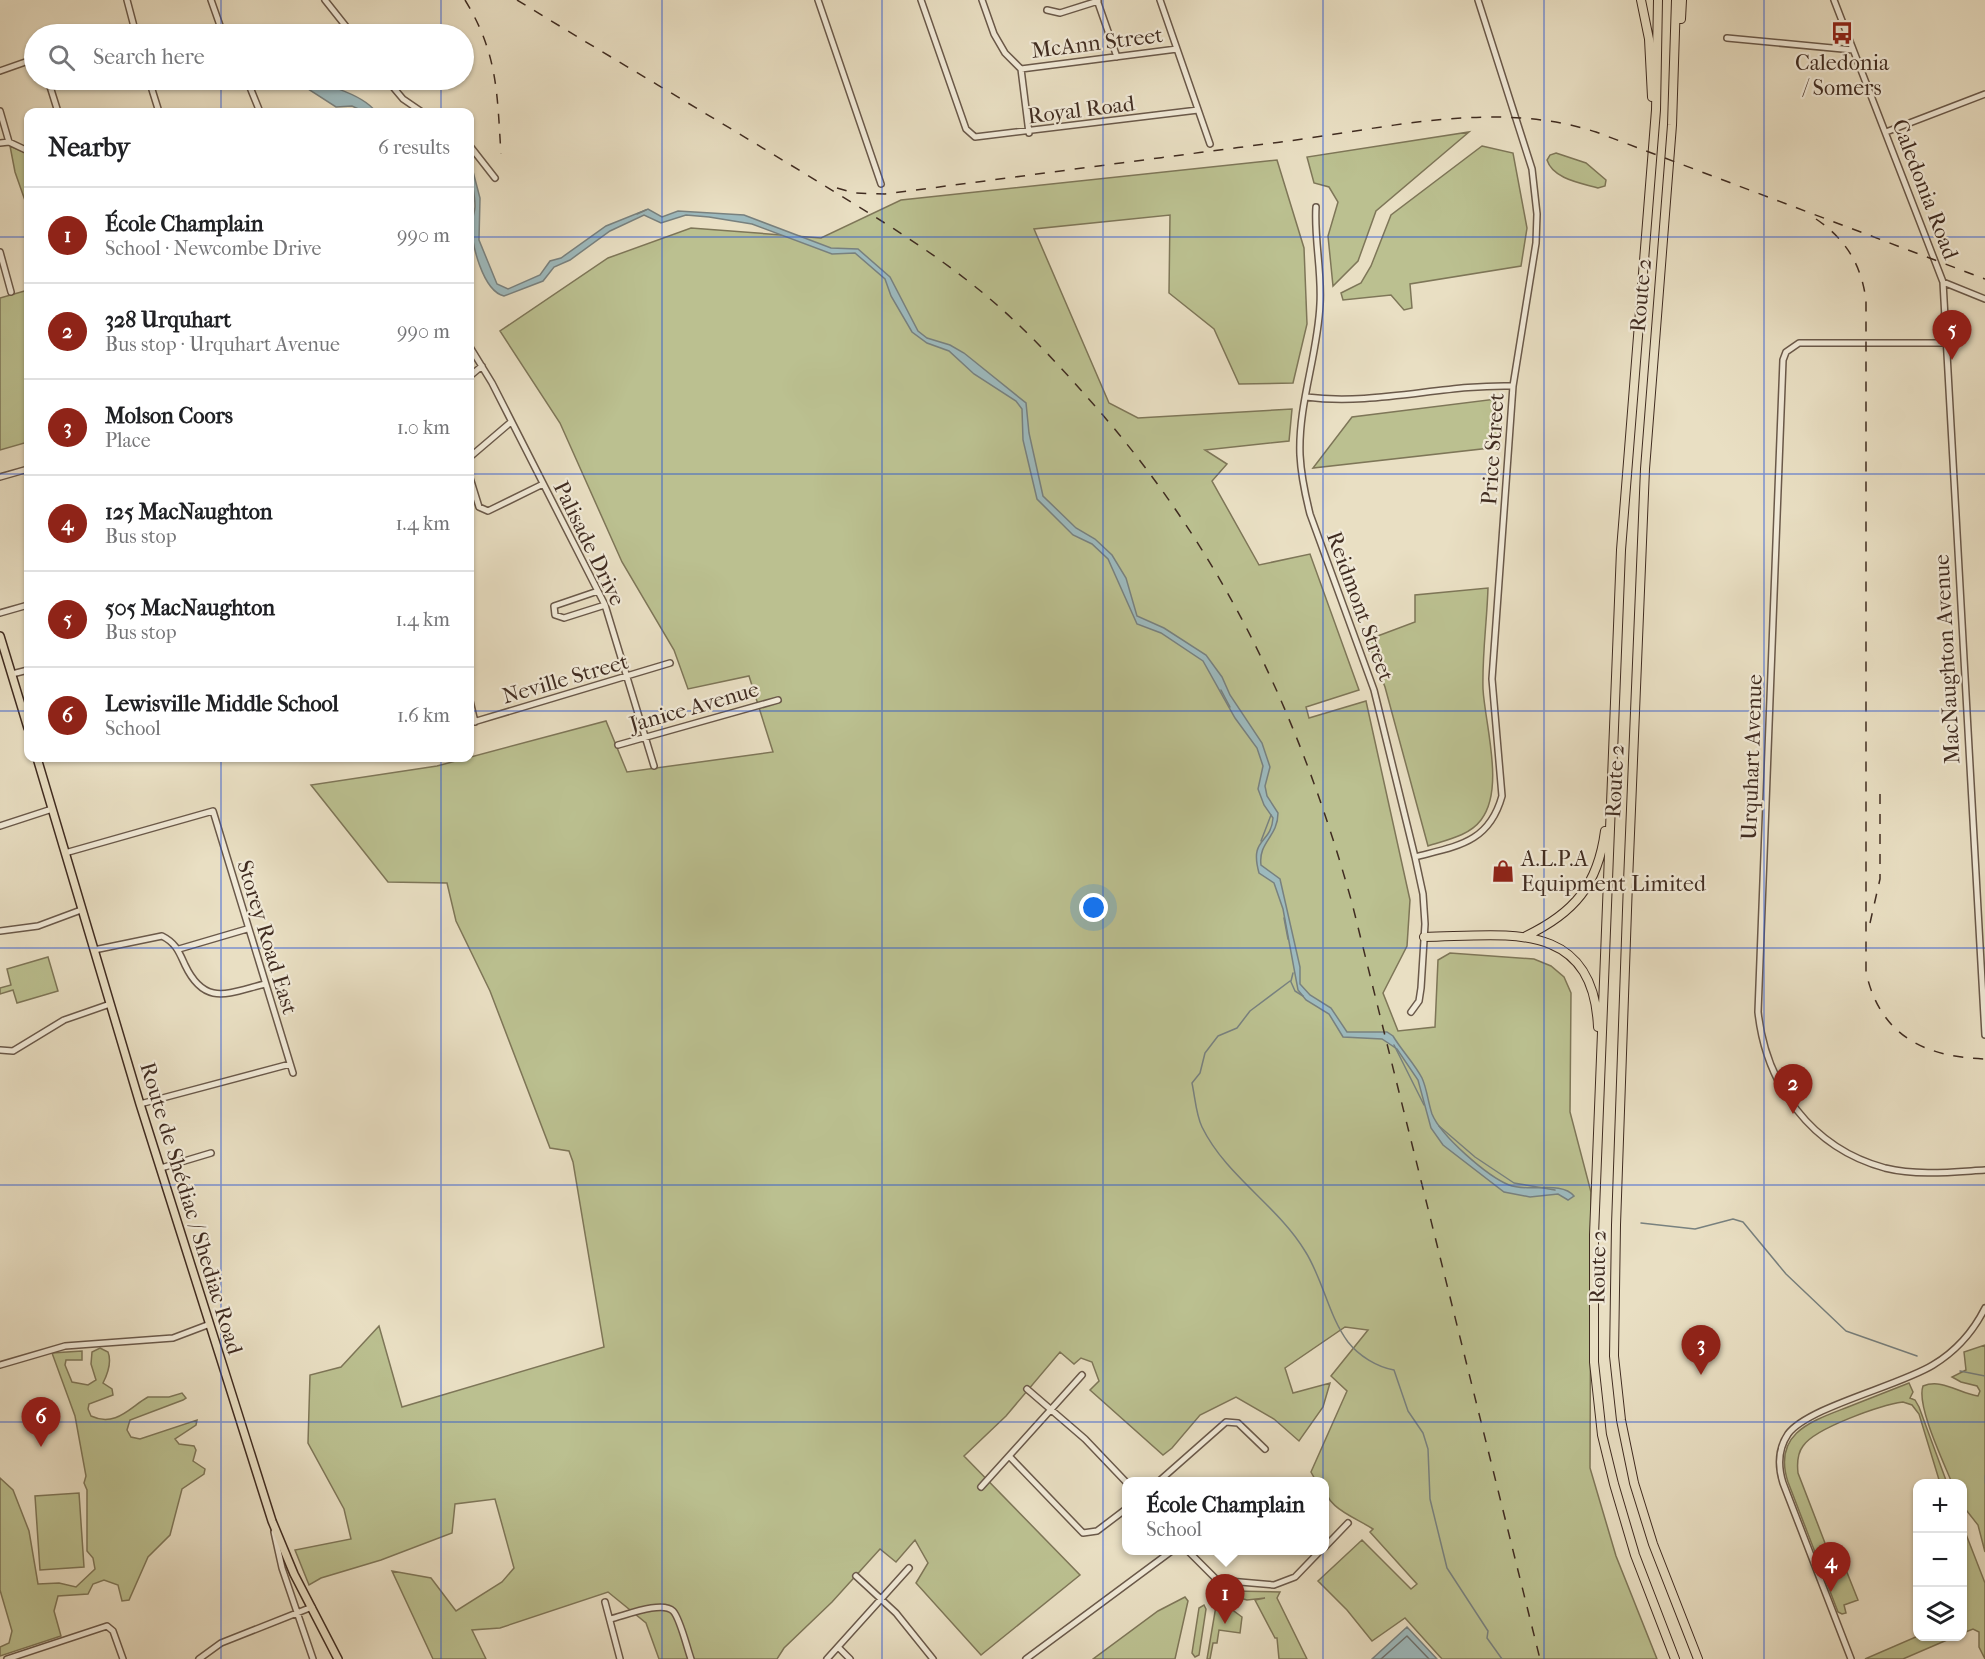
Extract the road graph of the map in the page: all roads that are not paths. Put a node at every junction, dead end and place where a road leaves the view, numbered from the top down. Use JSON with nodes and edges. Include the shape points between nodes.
{"nodes":[{"id":1,"x":127,"y":0,"type":"edge"},
{"id":2,"x":211,"y":0,"type":"edge"},
{"id":3,"x":326,"y":0,"type":"edge"},
{"id":4,"x":818,"y":0,"type":"edge"},
{"id":5,"x":921,"y":0,"type":"edge"},
{"id":6,"x":982,"y":0,"type":"edge"},
{"id":7,"x":1160,"y":0,"type":"edge"},
{"id":8,"x":1478,"y":0,"type":"edge"},
{"id":9,"x":1641,"y":0,"type":"edge"},
{"id":10,"x":1658,"y":0,"type":"edge"},
{"id":11,"x":1676,"y":0,"type":"edge"},
{"id":12,"x":1682,"y":0,"type":"edge"},
{"id":13,"x":1834,"y":0,"type":"edge"},
{"id":14,"x":1097,"y":1,"type":"edge"},
{"id":15,"x":1047,"y":10,"type":"dead end"},
{"id":16,"x":133,"y":24,"type":"edge"},
{"id":17,"x":219,"y":24,"type":"edge"},
{"id":18,"x":344,"y":24,"type":"edge"},
{"id":19,"x":1727,"y":38,"type":"dead end"},
{"id":20,"x":1177,"y":49,"type":"junction"},
{"id":21,"x":1853,"y":50,"type":"junction"},
{"id":22,"x":1117,"y":57,"type":"junction"},
{"id":23,"x":1675,"y":62,"type":"junction"},
{"id":24,"x":24,"y":63,"type":"edge"},
{"id":25,"x":1021,"y":69,"type":"junction"},
{"id":26,"x":0,"y":71,"type":"edge"},
{"id":27,"x":51,"y":90,"type":"edge"},
{"id":28,"x":152,"y":90,"type":"edge"},
{"id":29,"x":251,"y":90,"type":"edge"},
{"id":30,"x":395,"y":90,"type":"edge"},
{"id":31,"x":1985,"y":94,"type":"edge"},
{"id":32,"x":57,"y":108,"type":"edge"},
{"id":33,"x":158,"y":108,"type":"edge"},
{"id":34,"x":259,"y":108,"type":"edge"},
{"id":35,"x":416,"y":108,"type":"edge"},
{"id":36,"x":1198,"y":110,"type":"junction"},
{"id":37,"x":0,"y":111,"type":"edge"},
{"id":38,"x":1886,"y":132,"type":"junction"},
{"id":39,"x":1029,"y":133,"type":"junction"},
{"id":40,"x":1653,"y":140,"type":"junction"},
{"id":41,"x":9,"y":142,"type":"junction"},
{"id":42,"x":0,"y":143,"type":"edge"},
{"id":43,"x":1210,"y":144,"type":"dead end"},
{"id":44,"x":24,"y":149,"type":"edge"},
{"id":45,"x":474,"y":151,"type":"edge"},
{"id":46,"x":495,"y":178,"type":"dead end"},
{"id":47,"x":881,"y":184,"type":"dead end"},
{"id":48,"x":1316,"y":207,"type":"dead end"},
{"id":49,"x":0,"y":252,"type":"edge"},
{"id":50,"x":1943,"y":282,"type":"junction"},
{"id":51,"x":11,"y":292,"type":"dead end"},
{"id":52,"x":1985,"y":299,"type":"edge"},
{"id":53,"x":1945,"y":343,"type":"junction"},
{"id":54,"x":474,"y":353,"type":"edge"},
{"id":55,"x":482,"y":366,"type":"junction"},
{"id":56,"x":474,"y":373,"type":"edge"},
{"id":57,"x":1514,"y":386,"type":"junction"},
{"id":58,"x":1306,"y":397,"type":"junction"},
{"id":59,"x":511,"y":422,"type":"junction"},
{"id":60,"x":474,"y":454,"type":"edge"},
{"id":61,"x":24,"y":470,"type":"edge"},
{"id":62,"x":0,"y":477,"type":"edge"},
{"id":63,"x":543,"y":484,"type":"junction"},
{"id":64,"x":474,"y":491,"type":"edge"},
{"id":65,"x":598,"y":591,"type":"junction"},
{"id":66,"x":605,"y":605,"type":"junction"},
{"id":67,"x":24,"y":606,"type":"edge"},
{"id":68,"x":0,"y":613,"type":"edge"},
{"id":69,"x":0,"y":636,"type":"edge"},
{"id":70,"x":670,"y":663,"type":"dead end"},
{"id":71,"x":24,"y":671,"type":"edge"},
{"id":72,"x":12,"y":674,"type":"junction"},
{"id":73,"x":628,"y":676,"type":"junction"},
{"id":74,"x":778,"y":700,"type":"dead end"},
{"id":75,"x":24,"y":714,"type":"edge"},
{"id":76,"x":474,"y":722,"type":"edge"},
{"id":77,"x":646,"y":737,"type":"junction"},
{"id":78,"x":618,"y":745,"type":"dead end"},
{"id":79,"x":38,"y":762,"type":"edge"},
{"id":80,"x":654,"y":766,"type":"dead end"},
{"id":81,"x":1611,"y":784,"type":"junction"},
{"id":82,"x":52,"y":809,"type":"junction"},
{"id":83,"x":0,"y":826,"type":"edge"},
{"id":84,"x":65,"y":853,"type":"junction"},
{"id":85,"x":1415,"y":857,"type":"junction"},
{"id":86,"x":81,"y":910,"type":"junction"},
{"id":87,"x":247,"y":929,"type":"junction"},
{"id":88,"x":0,"y":931,"type":"edge"},
{"id":89,"x":1526,"y":936,"type":"junction"},
{"id":90,"x":1424,"y":937,"type":"junction"},
{"id":91,"x":179,"y":949,"type":"junction"},
{"id":92,"x":94,"y":950,"type":"junction"},
{"id":93,"x":265,"y":984,"type":"junction"},
{"id":94,"x":110,"y":1004,"type":"junction"},
{"id":95,"x":1411,"y":1012,"type":"dead end"},
{"id":96,"x":1985,"y":1035,"type":"edge"},
{"id":97,"x":0,"y":1050,"type":"edge"},
{"id":98,"x":290,"y":1064,"type":"junction"},
{"id":99,"x":293,"y":1073,"type":"dead end"},
{"id":100,"x":1600,"y":1076,"type":"junction"},
{"id":101,"x":140,"y":1104,"type":"junction"},
{"id":102,"x":211,"y":1153,"type":"dead end"},
{"id":103,"x":160,"y":1168,"type":"junction"},
{"id":104,"x":1985,"y":1170,"type":"edge"},
{"id":105,"x":1985,"y":1308,"type":"edge"},
{"id":106,"x":210,"y":1324,"type":"junction"},
{"id":107,"x":0,"y":1365,"type":"edge"},
{"id":108,"x":1082,"y":1375,"type":"dead end"},
{"id":109,"x":1027,"y":1389,"type":"dead end"},
{"id":110,"x":1051,"y":1410,"type":"junction"},
{"id":111,"x":1265,"y":1449,"type":"dead end"},
{"id":112,"x":1009,"y":1456,"type":"junction"},
{"id":113,"x":1164,"y":1477,"type":"edge"},
{"id":114,"x":1122,"y":1478,"type":"edge"},
{"id":115,"x":981,"y":1487,"type":"dead end"},
{"id":116,"x":1122,"y":1512,"type":"edge"},
{"id":117,"x":272,"y":1521,"type":"junction"},
{"id":118,"x":1348,"y":1523,"type":"dead end"},
{"id":119,"x":1329,"y":1543,"type":"edge"},
{"id":120,"x":1168,"y":1555,"type":"edge"},
{"id":121,"x":1191,"y":1555,"type":"edge"},
{"id":122,"x":1317,"y":1555,"type":"edge"},
{"id":123,"x":909,"y":1568,"type":"dead end"},
{"id":124,"x":856,"y":1576,"type":"dead end"},
{"id":125,"x":881,"y":1598,"type":"junction"},
{"id":126,"x":605,"y":1602,"type":"dead end"},
{"id":127,"x":312,"y":1607,"type":"junction"},
{"id":128,"x":297,"y":1616,"type":"junction"},
{"id":129,"x":610,"y":1620,"type":"junction"},
{"id":130,"x":838,"y":1647,"type":"junction"},
{"id":131,"x":212,"y":1651,"type":"junction"},
{"id":132,"x":7,"y":1659,"type":"edge"},
{"id":133,"x":123,"y":1659,"type":"edge"},
{"id":134,"x":199,"y":1659,"type":"edge"},
{"id":135,"x":214,"y":1659,"type":"edge"},
{"id":136,"x":313,"y":1659,"type":"edge"},
{"id":137,"x":338,"y":1659,"type":"edge"},
{"id":138,"x":620,"y":1659,"type":"edge"},
{"id":139,"x":691,"y":1659,"type":"edge"},
{"id":140,"x":827,"y":1659,"type":"edge"},
{"id":141,"x":850,"y":1659,"type":"edge"},
{"id":142,"x":933,"y":1659,"type":"edge"},
{"id":143,"x":1026,"y":1659,"type":"edge"},
{"id":144,"x":1675,"y":1659,"type":"edge"},
{"id":145,"x":1698,"y":1659,"type":"edge"},
{"id":146,"x":1851,"y":1659,"type":"edge"}],
"edges":[{"from":1,"to":16,"type":"street"},
{"from":2,"to":17,"type":"street"},
{"from":3,"to":18,"type":"street"},
{"from":4,"to":47,"type":"street"},
{"from":5,"to":39,"type":"street","name":"Royal Road","via":[[970,135],[980,139]]},
{"from":6,"to":25,"type":"street","via":[[994,34]]},
{"from":7,"to":20,"type":"street"},
{"from":8,"to":57,"type":"street","name":"Price Street","via":[[1532,169],[1537,214]]},
{"from":9,"to":40,"type":"highway","via":[[1650,59]]},
{"from":10,"to":40,"type":"highway","name":"Route 2"},
{"from":11,"to":23,"type":"highway","name":"Route 2"},
{"from":12,"to":23,"type":"highway"},
{"from":13,"to":21,"type":"street","name":"Caledonia Road"},
{"from":14,"to":15,"type":"street","via":[[1060,13]]},
{"from":14,"to":22,"type":"street"},
{"from":19,"to":21,"type":"street"},
{"from":20,"to":22,"type":"street","name":"McAnn Street"},
{"from":20,"to":36,"type":"street"},
{"from":21,"to":38,"type":"street","name":"Caledonia Road"},
{"from":22,"to":25,"type":"street","name":"McAnn Street"},
{"from":23,"to":145,"type":"highway","name":"Route 2","via":[[1645,469],[1627,894],[1614,1356],[1621,1420],[1634,1483]]},
{"from":24,"to":26,"type":"street"},
{"from":25,"to":39,"type":"street"},
{"from":27,"to":32,"type":"street"},
{"from":28,"to":33,"type":"street"},
{"from":29,"to":34,"type":"street"},
{"from":30,"to":35,"type":"street"},
{"from":31,"to":38,"type":"street"},
{"from":36,"to":39,"type":"street","name":"Royal Road"},
{"from":36,"to":43,"type":"street"},
{"from":37,"to":41,"type":"street"},
{"from":38,"to":50,"type":"street","name":"Caledonia Road"},
{"from":40,"to":81,"type":"highway","name":"Route 2","via":[[1624,497]]},
{"from":41,"to":42,"type":"street"},
{"from":41,"to":44,"type":"street"},
{"from":45,"to":46,"type":"street"},
{"from":48,"to":58,"type":"street","name":"Reidmont Street","via":[[1320,305]]},
{"from":49,"to":51,"type":"street"},
{"from":50,"to":52,"type":"street","name":"Caledonia Road"},
{"from":50,"to":53,"type":"street","name":"MacNaughton Avenue"},
{"from":53,"to":96,"type":"street","name":"MacNaughton Avenue"},
{"from":53,"to":104,"type":"street","name":"Urquhart Avenue","via":[[1799,343],[1786,352],[1783,360],[1758,1011],[1762,1042],[1780,1088],[1798,1113],[1838,1148],[1884,1168],[1924,1174]]},
{"from":54,"to":55,"type":"street","name":"Palisade Drive"},
{"from":55,"to":56,"type":"street"},
{"from":55,"to":59,"type":"street","name":"Palisade Drive"},
{"from":57,"to":58,"type":"street","via":[[1354,400]]},
{"from":57,"to":85,"type":"street","name":"Price Street","via":[[1492,679],[1502,796],[1490,825],[1479,835],[1464,844]]},
{"from":58,"to":85,"type":"street","name":"Reidmont Street","via":[[1300,453],[1310,514],[1374,690]]},
{"from":59,"to":60,"type":"street"},
{"from":59,"to":63,"type":"street","name":"Palisade Drive"},
{"from":61,"to":62,"type":"street"},
{"from":63,"to":64,"type":"street","via":[[488,511],[479,507]]},
{"from":63,"to":65,"type":"street","name":"Palisade Drive"},
{"from":65,"to":66,"type":"street","name":"Palisade Drive"},
{"from":65,"to":66,"type":"street","via":[[554,606],[555,615],[564,618]]},
{"from":66,"to":73,"type":"street","name":"Palisade Drive"},
{"from":67,"to":68,"type":"street"},
{"from":69,"to":72,"type":"main road"},
{"from":70,"to":73,"type":"street","name":"Neville Street"},
{"from":71,"to":72,"type":"street"},
{"from":72,"to":75,"type":"main road"},
{"from":73,"to":76,"type":"street","name":"Neville Street"},
{"from":73,"to":77,"type":"street","name":"Palisade Drive"},
{"from":74,"to":77,"type":"street","name":"Janice Avenue"},
{"from":77,"to":78,"type":"street","name":"Janice Avenue"},
{"from":77,"to":80,"type":"street","name":"Palisade Drive"},
{"from":79,"to":82,"type":"main road","name":"Route de Shédiac / Shediac Road"},
{"from":81,"to":89,"type":"highway","via":[[1605,835],[1586,890],[1551,925]]},
{"from":81,"to":100,"type":"highway","name":"Route 2"},
{"from":82,"to":83,"type":"street"},
{"from":82,"to":84,"type":"main road","name":"Route de Shédiac / Shediac Road"},
{"from":84,"to":86,"type":"main road","name":"Route de Shédiac / Shediac Road"},
{"from":84,"to":87,"type":"street","name":"Storey Road East","via":[[213,811]]},
{"from":85,"to":90,"type":"street","name":"Reidmont Street","via":[[1423,901]]},
{"from":86,"to":88,"type":"street","via":[[38,926]]},
{"from":86,"to":92,"type":"main road","name":"Route de Shédiac / Shediac Road"},
{"from":87,"to":91,"type":"street"},
{"from":87,"to":93,"type":"street","name":"Storey Road East"},
{"from":89,"to":90,"type":"highway"},
{"from":89,"to":100,"type":"highway","via":[[1549,942],[1584,970],[1594,993]]},
{"from":90,"to":95,"type":"street","name":"Reidmont Street","via":[[1419,1001]]},
{"from":91,"to":92,"type":"street","via":[[170,940],[157,936]]},
{"from":91,"to":93,"type":"street","via":[[198,986],[208,993],[222,994]]},
{"from":92,"to":94,"type":"main road","name":"Route de Shédiac / Shediac Road"},
{"from":93,"to":98,"type":"street","name":"Storey Road East"},
{"from":94,"to":97,"type":"street","via":[[64,1020],[10,1053]]},
{"from":94,"to":101,"type":"main road","name":"Route de Shédiac / Shediac Road"},
{"from":98,"to":99,"type":"street","name":"Storey Road East"},
{"from":98,"to":101,"type":"street"},
{"from":100,"to":144,"type":"highway","name":"Route 2","via":[[1594,1362],[1602,1435],[1635,1555]]},
{"from":101,"to":103,"type":"main road","name":"Route de Shédiac / Shediac Road"},
{"from":102,"to":103,"type":"street"},
{"from":103,"to":106,"type":"main road","name":"Route de Shédiac / Shediac Road"},
{"from":105,"to":146,"type":"street","via":[[1965,1339],[1949,1354],[1909,1378],[1807,1418],[1792,1429],[1783,1445],[1779,1460],[1782,1478]]},
{"from":106,"to":107,"type":"street","via":[[173,1338],[65,1346]]},
{"from":106,"to":117,"type":"main road","name":"Route de Shédiac / Shediac Road"},
{"from":108,"to":110,"type":"street"},
{"from":109,"to":110,"type":"street"},
{"from":110,"to":112,"type":"street"},
{"from":110,"to":114,"type":"street"},
{"from":111,"to":113,"type":"street","via":[[1238,1423],[1226,1422]]},
{"from":112,"to":115,"type":"street"},
{"from":112,"to":116,"type":"street","via":[[1083,1533],[1097,1532]]},
{"from":117,"to":127,"type":"main road","name":"Route de Shédiac / Shediac Road"},
{"from":117,"to":128,"type":"street"},
{"from":118,"to":119,"type":"street"},
{"from":120,"to":143,"type":"street"},
{"from":121,"to":122,"type":"street","via":[[1217,1580],[1274,1586],[1295,1576]]},
{"from":123,"to":125,"type":"street"},
{"from":124,"to":125,"type":"street"},
{"from":125,"to":130,"type":"street"},
{"from":125,"to":142,"type":"street"},
{"from":126,"to":129,"type":"street"},
{"from":127,"to":128,"type":"street"},
{"from":127,"to":137,"type":"main road","name":"Route de Shédiac / Shediac Road"},
{"from":128,"to":131,"type":"street","via":[[221,1643]]},
{"from":128,"to":136,"type":"street"},
{"from":129,"to":138,"type":"street"},
{"from":129,"to":139,"type":"street","via":[[644,1609],[667,1607],[674,1612]]},
{"from":130,"to":140,"type":"street"},
{"from":130,"to":141,"type":"street"},
{"from":131,"to":134,"type":"street"},
{"from":131,"to":135,"type":"street"},
{"from":132,"to":133,"type":"street","via":[[107,1626],[113,1631]]}]}
